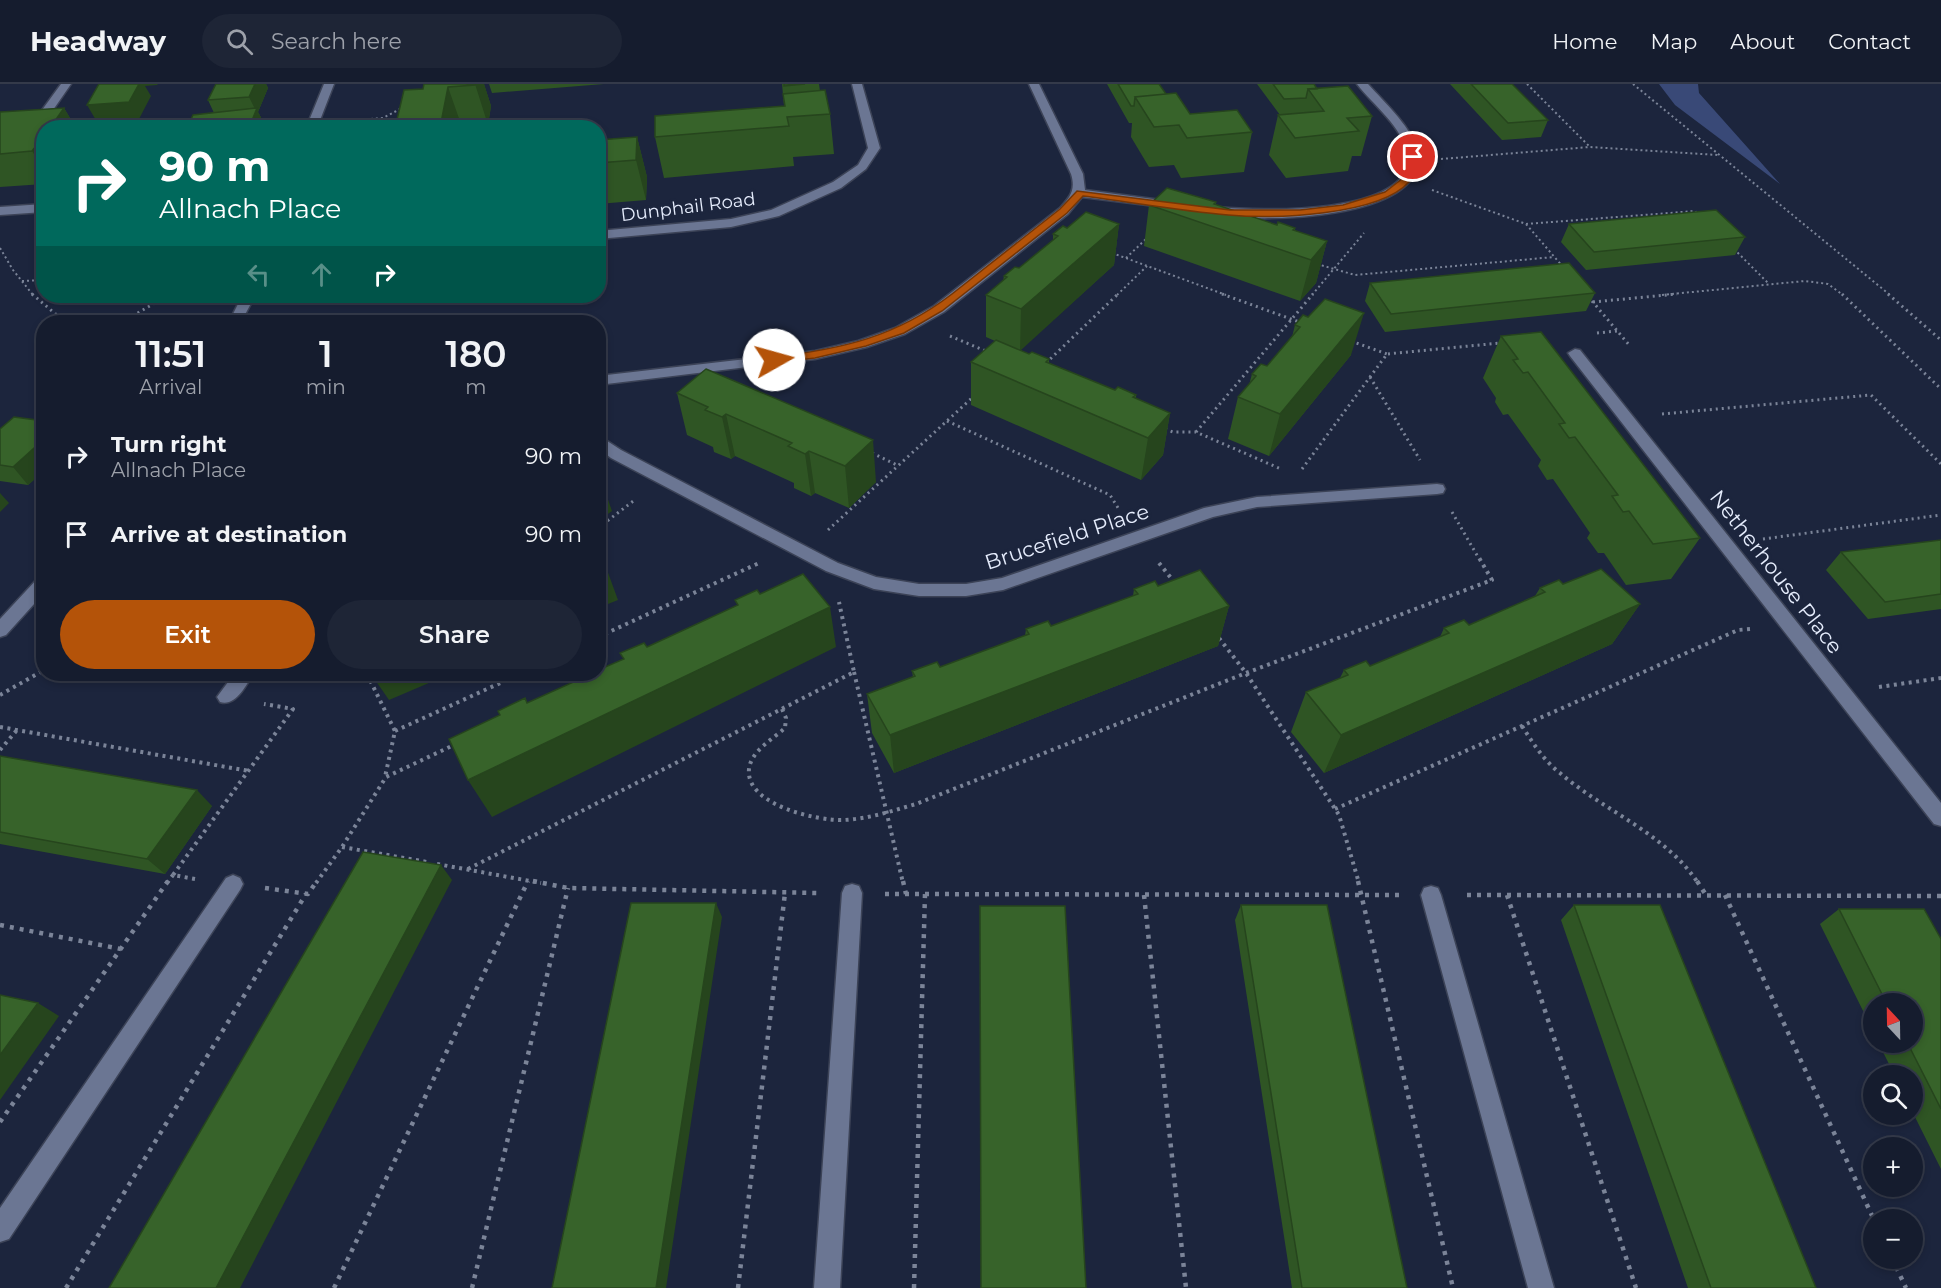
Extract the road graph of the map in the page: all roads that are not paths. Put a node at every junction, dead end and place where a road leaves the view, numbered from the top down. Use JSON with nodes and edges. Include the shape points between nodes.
{"nodes":[{"id":1,"x":66,"y":84,"type":"edge"},
{"id":2,"x":329,"y":84,"type":"edge"},
{"id":3,"x":857,"y":84,"type":"edge"},
{"id":4,"x":1034,"y":84,"type":"edge"},
{"id":5,"x":1362,"y":84,"type":"edge"},
{"id":6,"x":41,"y":120,"type":"edge"},
{"id":7,"x":314,"y":120,"type":"edge"},
{"id":8,"x":1080,"y":193,"type":"junction"},
{"id":9,"x":36,"y":209,"type":"edge"},
{"id":10,"x":0,"y":212,"type":"edge"},
{"id":11,"x":606,"y":234,"type":"edge"},
{"id":12,"x":1575,"y":353,"type":"dead end"},
{"id":13,"x":606,"y":380,"type":"edge"},
{"id":14,"x":606,"y":446,"type":"edge"},
{"id":15,"x":1437,"y":489,"type":"road end"},
{"id":16,"x":36,"y":591,"type":"edge"},
{"id":17,"x":0,"y":630,"type":"edge"},
{"id":18,"x":239,"y":681,"type":"edge"},
{"id":19,"x":226,"y":697,"type":"road end"},
{"id":20,"x":1941,"y":818,"type":"edge"},
{"id":21,"x":233,"y":884,"type":"road end"},
{"id":22,"x":852,"y":893,"type":"road end"},
{"id":23,"x":1431,"y":895,"type":"road end"},
{"id":24,"x":0,"y":1230,"type":"edge"},
{"id":25,"x":827,"y":1288,"type":"edge"},
{"id":26,"x":1541,"y":1288,"type":"edge"}],
"edges":[{"from":1,"to":6,"type":"street"},
{"from":2,"to":7,"type":"street"},
{"from":3,"to":11,"type":"street","name":"Dunphail Road","via":[[874,148],[862,167],[837,185],[775,213],[731,223]]},
{"from":4,"to":8,"type":"street","via":[[1081,183]]},
{"from":5,"to":8,"type":"street","via":[[1407,140],[1413,157],[1406,180],[1388,194],[1358,204],[1266,214]]},
{"from":8,"to":13,"type":"street","via":[[1064,211],[939,309],[900,331],[815,355]]},
{"from":9,"to":10,"type":"street"},
{"from":12,"to":20,"type":"street","name":"Netherhouse Place"},
{"from":14,"to":15,"type":"street","name":"Brucefield Place","via":[[832,567],[874,583],[919,590],[966,590],[1003,584],[1210,512],[1257,501]]},
{"from":16,"to":17,"type":"street"},
{"from":18,"to":19,"type":"street"},
{"from":21,"to":24,"type":"street"},
{"from":22,"to":25,"type":"street"},
{"from":23,"to":26,"type":"street"}]}
